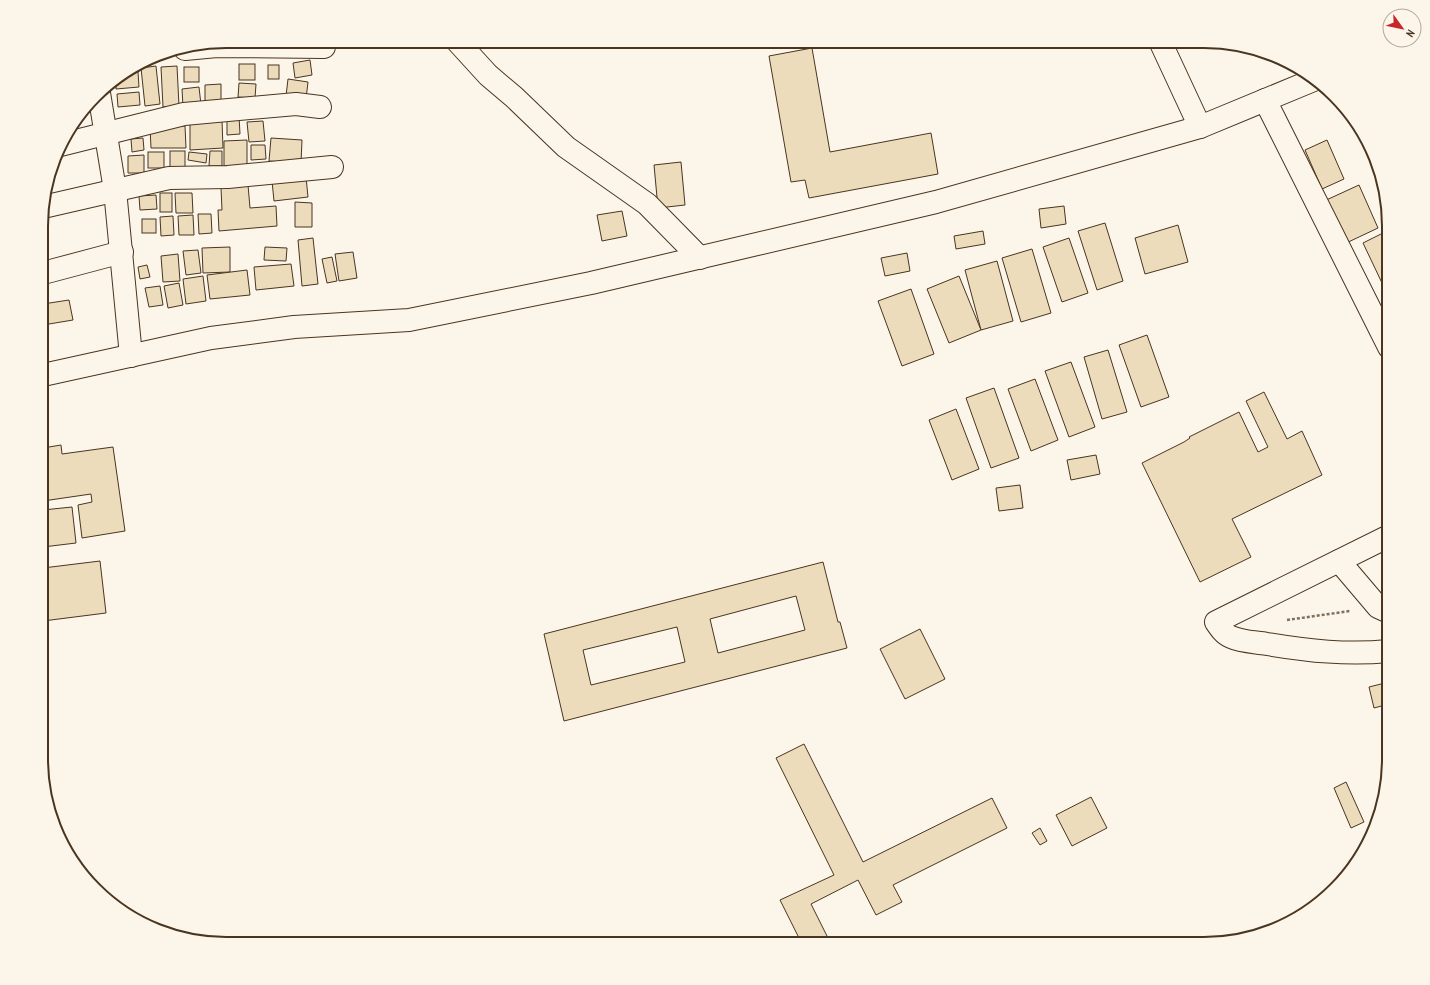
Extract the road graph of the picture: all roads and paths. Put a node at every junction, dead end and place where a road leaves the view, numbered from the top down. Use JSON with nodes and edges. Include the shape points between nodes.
{"nodes":[{"id":1,"x":463,"y":48,"type":"edge"},
{"id":2,"x":1163,"y":48,"type":"edge"},
{"id":3,"x":1308,"y":82,"type":"edge"},
{"id":4,"x":100,"y":100,"type":"edge"},
{"id":5,"x":1265,"y":100,"type":"junction"},
{"id":6,"x":320,"y":107,"type":"dead end"},
{"id":7,"x":1200,"y":127,"type":"junction"},
{"id":8,"x":105,"y":134,"type":"junction"},
{"id":9,"x":68,"y":143,"type":"edge"},
{"id":10,"x":332,"y":167,"type":"dead end"},
{"id":11,"x":115,"y":190,"type":"junction"},
{"id":12,"x":50,"y":205,"type":"edge"},
{"id":13,"x":122,"y":252,"type":"junction"},
{"id":14,"x":700,"y":258,"type":"junction"},
{"id":15,"x":48,"y":272,"type":"edge"},
{"id":16,"x":1382,"y":333,"type":"edge"},
{"id":17,"x":131,"y":356,"type":"junction"},
{"id":18,"x":48,"y":374,"type":"edge"},
{"id":19,"x":1382,"y":540,"type":"edge"},
{"id":20,"x":1339,"y":561,"type":"junction"},
{"id":21,"x":1382,"y":608,"type":"edge"},
{"id":22,"x":1382,"y":609,"type":"edge"},
{"id":23,"x":1284,"y":621,"type":"dead end"},
{"id":24,"x":1382,"y":651,"type":"edge"}],
"edges":[{"from":1,"to":14,"type":"street","via":[[488,75],[566,147],[647,204]]},
{"from":2,"to":7,"type":"street"},
{"from":3,"to":5,"type":"street"},
{"from":4,"to":8,"type":"street"},
{"from":5,"to":7,"type":"street"},
{"from":5,"to":16,"type":"street"},
{"from":6,"to":8,"type":"street","via":[[296,104],[184,114]]},
{"from":7,"to":14,"type":"street","via":[[936,202]]},
{"from":8,"to":9,"type":"street"},
{"from":8,"to":11,"type":"street"},
{"from":10,"to":11,"type":"street","via":[[228,177],[169,178]]},
{"from":11,"to":12,"type":"street"},
{"from":11,"to":13,"type":"street"},
{"from":13,"to":15,"type":"street"},
{"from":13,"to":17,"type":"street"},
{"from":14,"to":17,"type":"street","via":[[409,320],[294,327],[211,338]]},
{"from":17,"to":18,"type":"street"},
{"from":19,"to":20,"type":"street"},
{"from":20,"to":21,"type":"street"},
{"from":20,"to":24,"type":"street","via":[[1216,622],[1221,630],[1231,637],[1277,646],[1340,653]]},
{"from":22,"to":23,"type":"path"}]}
